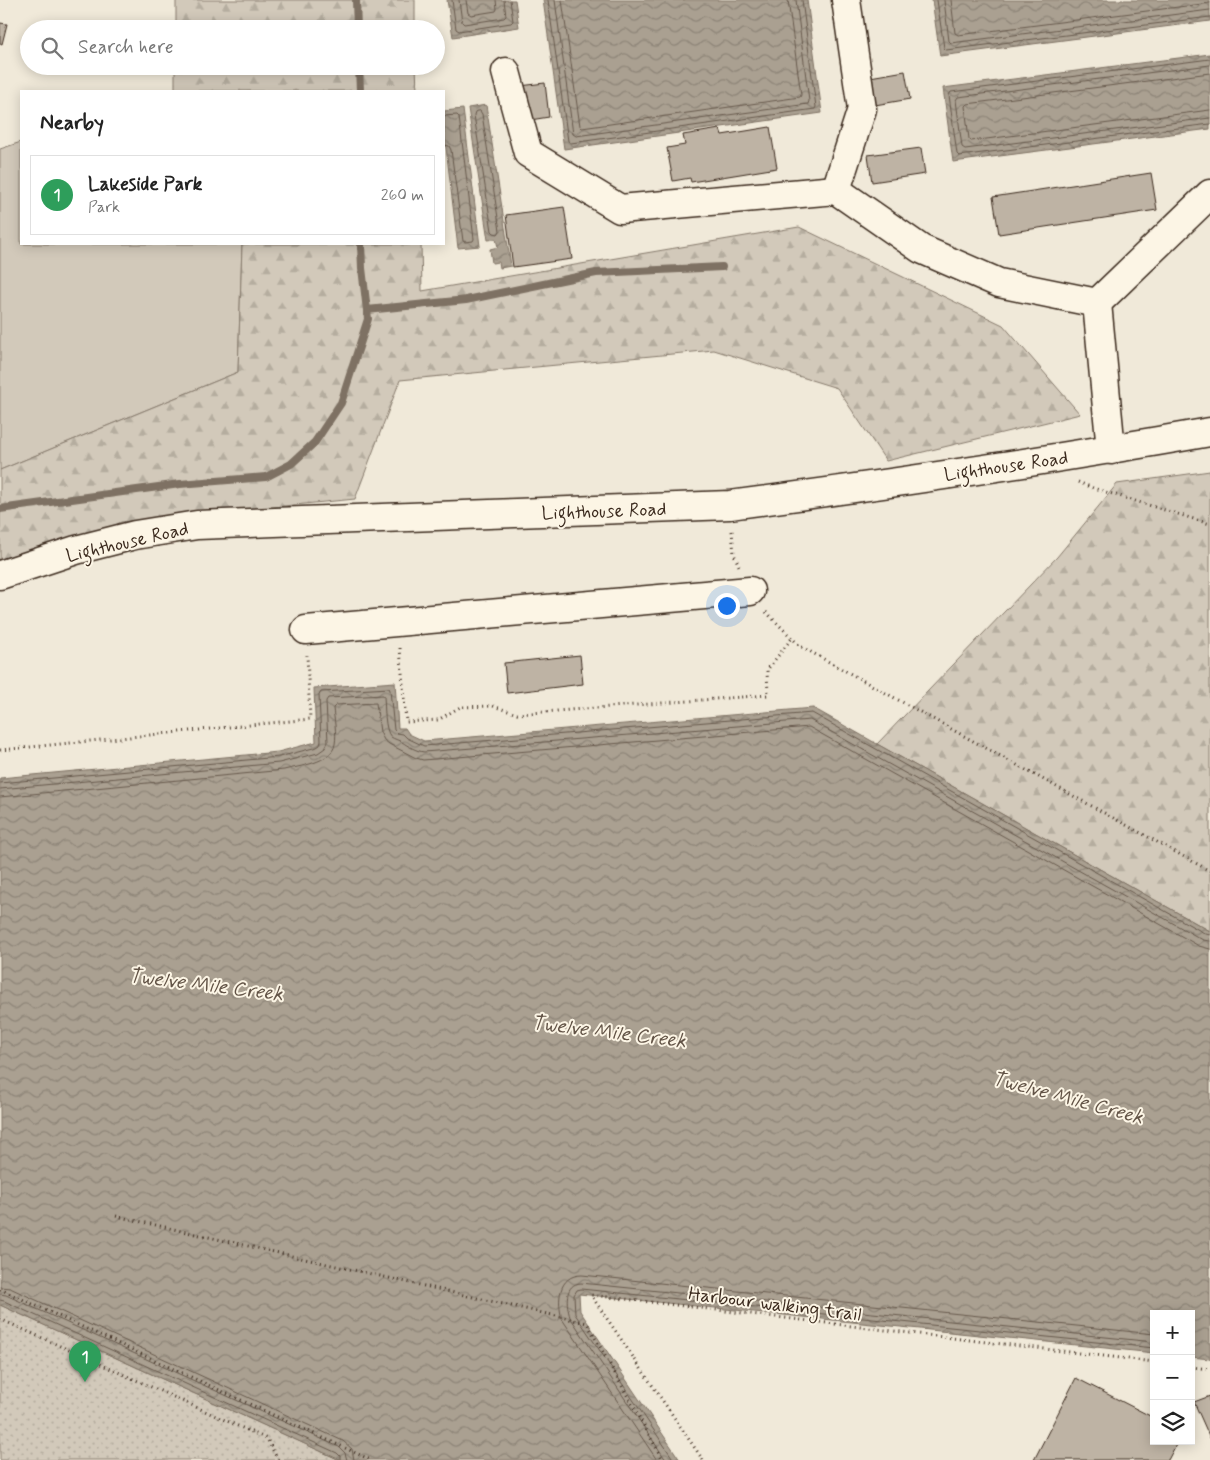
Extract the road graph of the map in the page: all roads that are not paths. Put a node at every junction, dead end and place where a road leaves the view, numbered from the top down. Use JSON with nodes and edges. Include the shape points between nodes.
{"nodes":[{"id":1,"x":846,"y":0,"type":"edge"},
{"id":2,"x":506,"y":72,"type":"dead end"},
{"id":3,"x":836,"y":190,"type":"junction"},
{"id":4,"x":1210,"y":194,"type":"edge"},
{"id":5,"x":1097,"y":303,"type":"junction"},
{"id":6,"x":1210,"y":432,"type":"edge"},
{"id":7,"x":1111,"y":450,"type":"junction"},
{"id":8,"x":0,"y":575,"type":"edge"},
{"id":9,"x":750,"y":591,"type":"road end"},
{"id":10,"x":306,"y":630,"type":"road end"}],
"edges":[{"from":1,"to":3,"type":"street","via":[[862,109]]},
{"from":2,"to":3,"type":"street","via":[[528,153],[620,209]]},
{"from":3,"to":5,"type":"street","via":[[921,249],[999,283]]},
{"from":4,"to":5,"type":"street"},
{"from":5,"to":7,"type":"street"},
{"from":6,"to":7,"type":"street","name":"Lighthouse Road"},
{"from":7,"to":8,"type":"street","name":"Lighthouse Road","via":[[730,505],[197,525],[135,535]]},
{"from":9,"to":10,"type":"street"}]}
